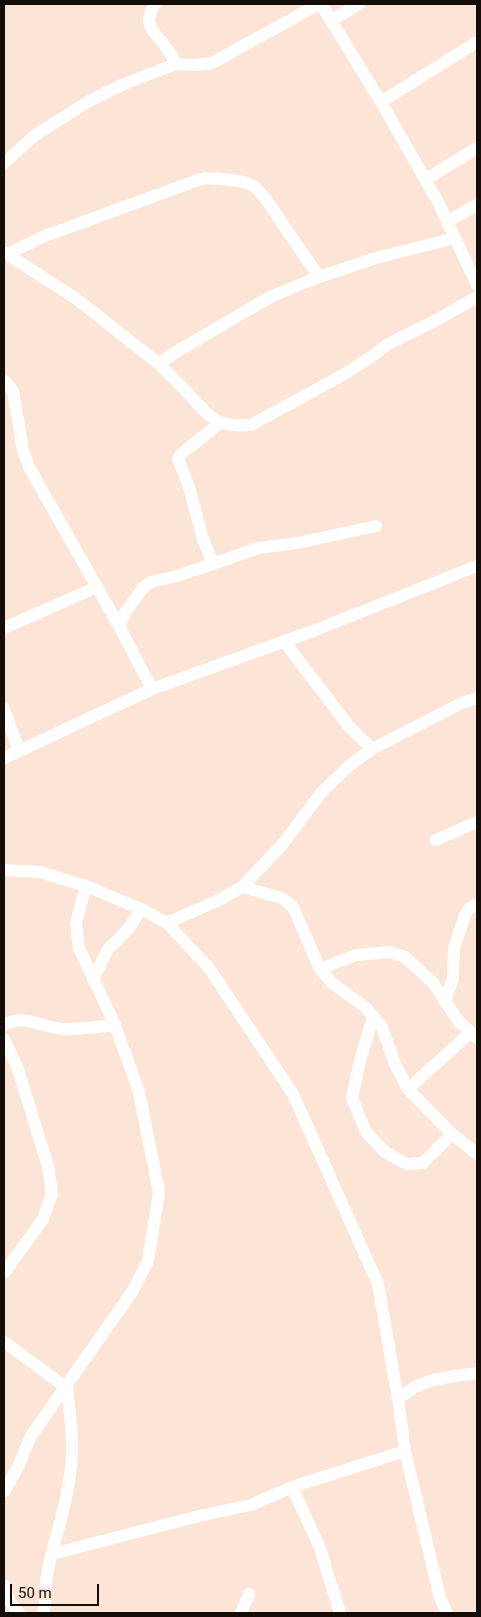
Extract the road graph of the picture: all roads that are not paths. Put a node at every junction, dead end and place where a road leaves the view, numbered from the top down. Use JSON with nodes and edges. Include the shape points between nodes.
{"nodes":[{"id":1,"x":155,"y":4,"type":"edge"},
{"id":2,"x":320,"y":4,"type":"edge"},
{"id":3,"x":359,"y":4,"type":"edge"},
{"id":4,"x":332,"y":20,"type":"junction"},
{"id":5,"x":477,"y":42,"type":"edge"},
{"id":6,"x":176,"y":64,"type":"junction"},
{"id":7,"x":381,"y":102,"type":"junction"},
{"id":8,"x":477,"y":148,"type":"edge"},
{"id":9,"x":4,"y":163,"type":"edge"},
{"id":10,"x":426,"y":179,"type":"junction"},
{"id":11,"x":477,"y":205,"type":"edge"},
{"id":12,"x":448,"y":221,"type":"junction"},
{"id":13,"x":455,"y":238,"type":"junction"},
{"id":14,"x":5,"y":253,"type":"edge"},
{"id":15,"x":319,"y":277,"type":"junction"},
{"id":16,"x":477,"y":285,"type":"edge"},
{"id":17,"x":477,"y":298,"type":"edge"},
{"id":18,"x":159,"y":364,"type":"junction"},
{"id":19,"x":4,"y":380,"type":"edge"},
{"id":20,"x":220,"y":423,"type":"junction"},
{"id":21,"x":376,"y":526,"type":"dead end"},
{"id":22,"x":213,"y":564,"type":"junction"},
{"id":23,"x":477,"y":566,"type":"edge"},
{"id":24,"x":97,"y":587,"type":"junction"},
{"id":25,"x":119,"y":626,"type":"junction"},
{"id":26,"x":4,"y":628,"type":"edge"},
{"id":27,"x":284,"y":641,"type":"junction"},
{"id":28,"x":152,"y":689,"type":"junction"},
{"id":29,"x":477,"y":698,"type":"edge"},
{"id":30,"x":4,"y":710,"type":"edge"},
{"id":31,"x":372,"y":749,"type":"junction"},
{"id":32,"x":19,"y":751,"type":"junction"},
{"id":33,"x":4,"y":758,"type":"edge"},
{"id":34,"x":477,"y":822,"type":"edge"},
{"id":35,"x":436,"y":840,"type":"dead end"},
{"id":36,"x":4,"y":870,"type":"edge"},
{"id":37,"x":86,"y":886,"type":"junction"},
{"id":38,"x":242,"y":887,"type":"junction"},
{"id":39,"x":477,"y":904,"type":"edge"},
{"id":40,"x":141,"y":910,"type":"junction"},
{"id":41,"x":167,"y":923,"type":"junction"},
{"id":42,"x":320,"y":969,"type":"junction"},
{"id":43,"x":93,"y":979,"type":"junction"},
{"id":44,"x":445,"y":1001,"type":"junction"},
{"id":45,"x":373,"y":1017,"type":"junction"},
{"id":46,"x":4,"y":1025,"type":"edge"},
{"id":47,"x":116,"y":1025,"type":"junction"},
{"id":48,"x":474,"y":1035,"type":"edge"},
{"id":49,"x":4,"y":1039,"type":"edge"},
{"id":50,"x":408,"y":1089,"type":"junction"},
{"id":51,"x":452,"y":1134,"type":"junction"},
{"id":52,"x":477,"y":1154,"type":"edge"},
{"id":53,"x":4,"y":1274,"type":"edge"},
{"id":54,"x":4,"y":1342,"type":"edge"},
{"id":55,"x":477,"y":1373,"type":"edge"},
{"id":56,"x":67,"y":1388,"type":"junction"},
{"id":57,"x":398,"y":1399,"type":"junction"},
{"id":58,"x":406,"y":1451,"type":"junction"},
{"id":59,"x":292,"y":1487,"type":"junction"},
{"id":60,"x":4,"y":1492,"type":"edge"},
{"id":61,"x":52,"y":1554,"type":"junction"},
{"id":62,"x":4,"y":1585,"type":"edge"},
{"id":63,"x":249,"y":1594,"type":"dead end"},
{"id":64,"x":7,"y":1602,"type":"edge"},
{"id":65,"x":19,"y":1613,"type":"edge"},
{"id":66,"x":43,"y":1613,"type":"edge"},
{"id":67,"x":242,"y":1613,"type":"edge"},
{"id":68,"x":340,"y":1613,"type":"edge"},
{"id":69,"x":447,"y":1613,"type":"edge"}],
"edges":[{"from":1,"to":6,"type":"street","via":[[150,12],[150,27]]},
{"from":2,"to":4,"type":"street"},
{"from":2,"to":6,"type":"street","via":[[212,63]]},
{"from":3,"to":4,"type":"street"},
{"from":4,"to":7,"type":"street"},
{"from":5,"to":7,"type":"street"},
{"from":6,"to":9,"type":"street","via":[[91,100],[34,136]]},
{"from":7,"to":10,"type":"street"},
{"from":8,"to":10,"type":"street"},
{"from":10,"to":12,"type":"street"},
{"from":11,"to":12,"type":"street"},
{"from":12,"to":13,"type":"street"},
{"from":13,"to":15,"type":"street","via":[[376,258]]},
{"from":13,"to":16,"type":"street"},
{"from":14,"to":15,"type":"street","via":[[190,183],[205,178],[222,179],[244,182],[259,191]]},
{"from":14,"to":18,"type":"street","via":[[78,300]]},
{"from":15,"to":18,"type":"street","via":[[270,297]]},
{"from":17,"to":20,"type":"street","via":[[388,344],[343,375],[251,425],[235,427]]},
{"from":18,"to":20,"type":"street","via":[[202,410]]},
{"from":19,"to":24,"type":"street","via":[[13,391],[29,467]]},
{"from":20,"to":22,"type":"street","via":[[178,459]]},
{"from":21,"to":22,"type":"street","via":[[258,548]]},
{"from":22,"to":25,"type":"street","via":[[151,582],[134,598]]},
{"from":23,"to":27,"type":"street"},
{"from":24,"to":25,"type":"street"},
{"from":24,"to":26,"type":"street"},
{"from":25,"to":28,"type":"street"},
{"from":27,"to":28,"type":"street"},
{"from":27,"to":31,"type":"street","via":[[347,724]]},
{"from":28,"to":32,"type":"street"},
{"from":29,"to":31,"type":"street"},
{"from":30,"to":32,"type":"street"},
{"from":31,"to":38,"type":"street","via":[[321,794],[282,845]]},
{"from":32,"to":33,"type":"street"},
{"from":34,"to":35,"type":"street"},
{"from":36,"to":37,"type":"street","via":[[40,872]]},
{"from":37,"to":40,"type":"street"},
{"from":37,"to":43,"type":"street","via":[[76,923],[79,948]]},
{"from":38,"to":41,"type":"street"},
{"from":38,"to":42,"type":"street","via":[[282,898],[293,907]]},
{"from":39,"to":44,"type":"street","via":[[465,915],[454,948],[453,978]]},
{"from":40,"to":41,"type":"street"},
{"from":40,"to":43,"type":"street","via":[[108,949]]},
{"from":41,"to":57,"type":"street","via":[[209,968],[293,1094],[378,1284]]},
{"from":42,"to":44,"type":"street","via":[[356,955],[390,952],[406,957],[433,983]]},
{"from":42,"to":45,"type":"street","via":[[332,983],[366,1007]]},
{"from":43,"to":47,"type":"street"},
{"from":44,"to":48,"type":"street","via":[[459,1022]]},
{"from":45,"to":50,"type":"street","via":[[382,1027]]},
{"from":45,"to":51,"type":"street","via":[[352,1098],[366,1132],[385,1152],[408,1164],[423,1163]]},
{"from":46,"to":47,"type":"street","via":[[12,1020],[62,1029]]},
{"from":47,"to":56,"type":"street","via":[[139,1092],[159,1192],[148,1261],[132,1292]]},
{"from":48,"to":50,"type":"street"},
{"from":49,"to":53,"type":"street","via":[[20,1075],[48,1166],[52,1194],[44,1218]]},
{"from":50,"to":51,"type":"street"},
{"from":51,"to":52,"type":"street"},
{"from":54,"to":56,"type":"street"},
{"from":55,"to":57,"type":"street","via":[[432,1380],[413,1387]]},
{"from":56,"to":60,"type":"street","via":[[32,1436]]},
{"from":56,"to":61,"type":"street","via":[[72,1432],[71,1473]]},
{"from":57,"to":58,"type":"street"},
{"from":58,"to":59,"type":"street"},
{"from":58,"to":69,"type":"street","via":[[440,1598]]},
{"from":59,"to":61,"type":"street","via":[[251,1505]]},
{"from":59,"to":68,"type":"street","via":[[320,1548]]},
{"from":61,"to":66,"type":"street"},
{"from":62,"to":64,"type":"street"},
{"from":63,"to":67,"type":"street"},
{"from":64,"to":65,"type":"street"}]}
